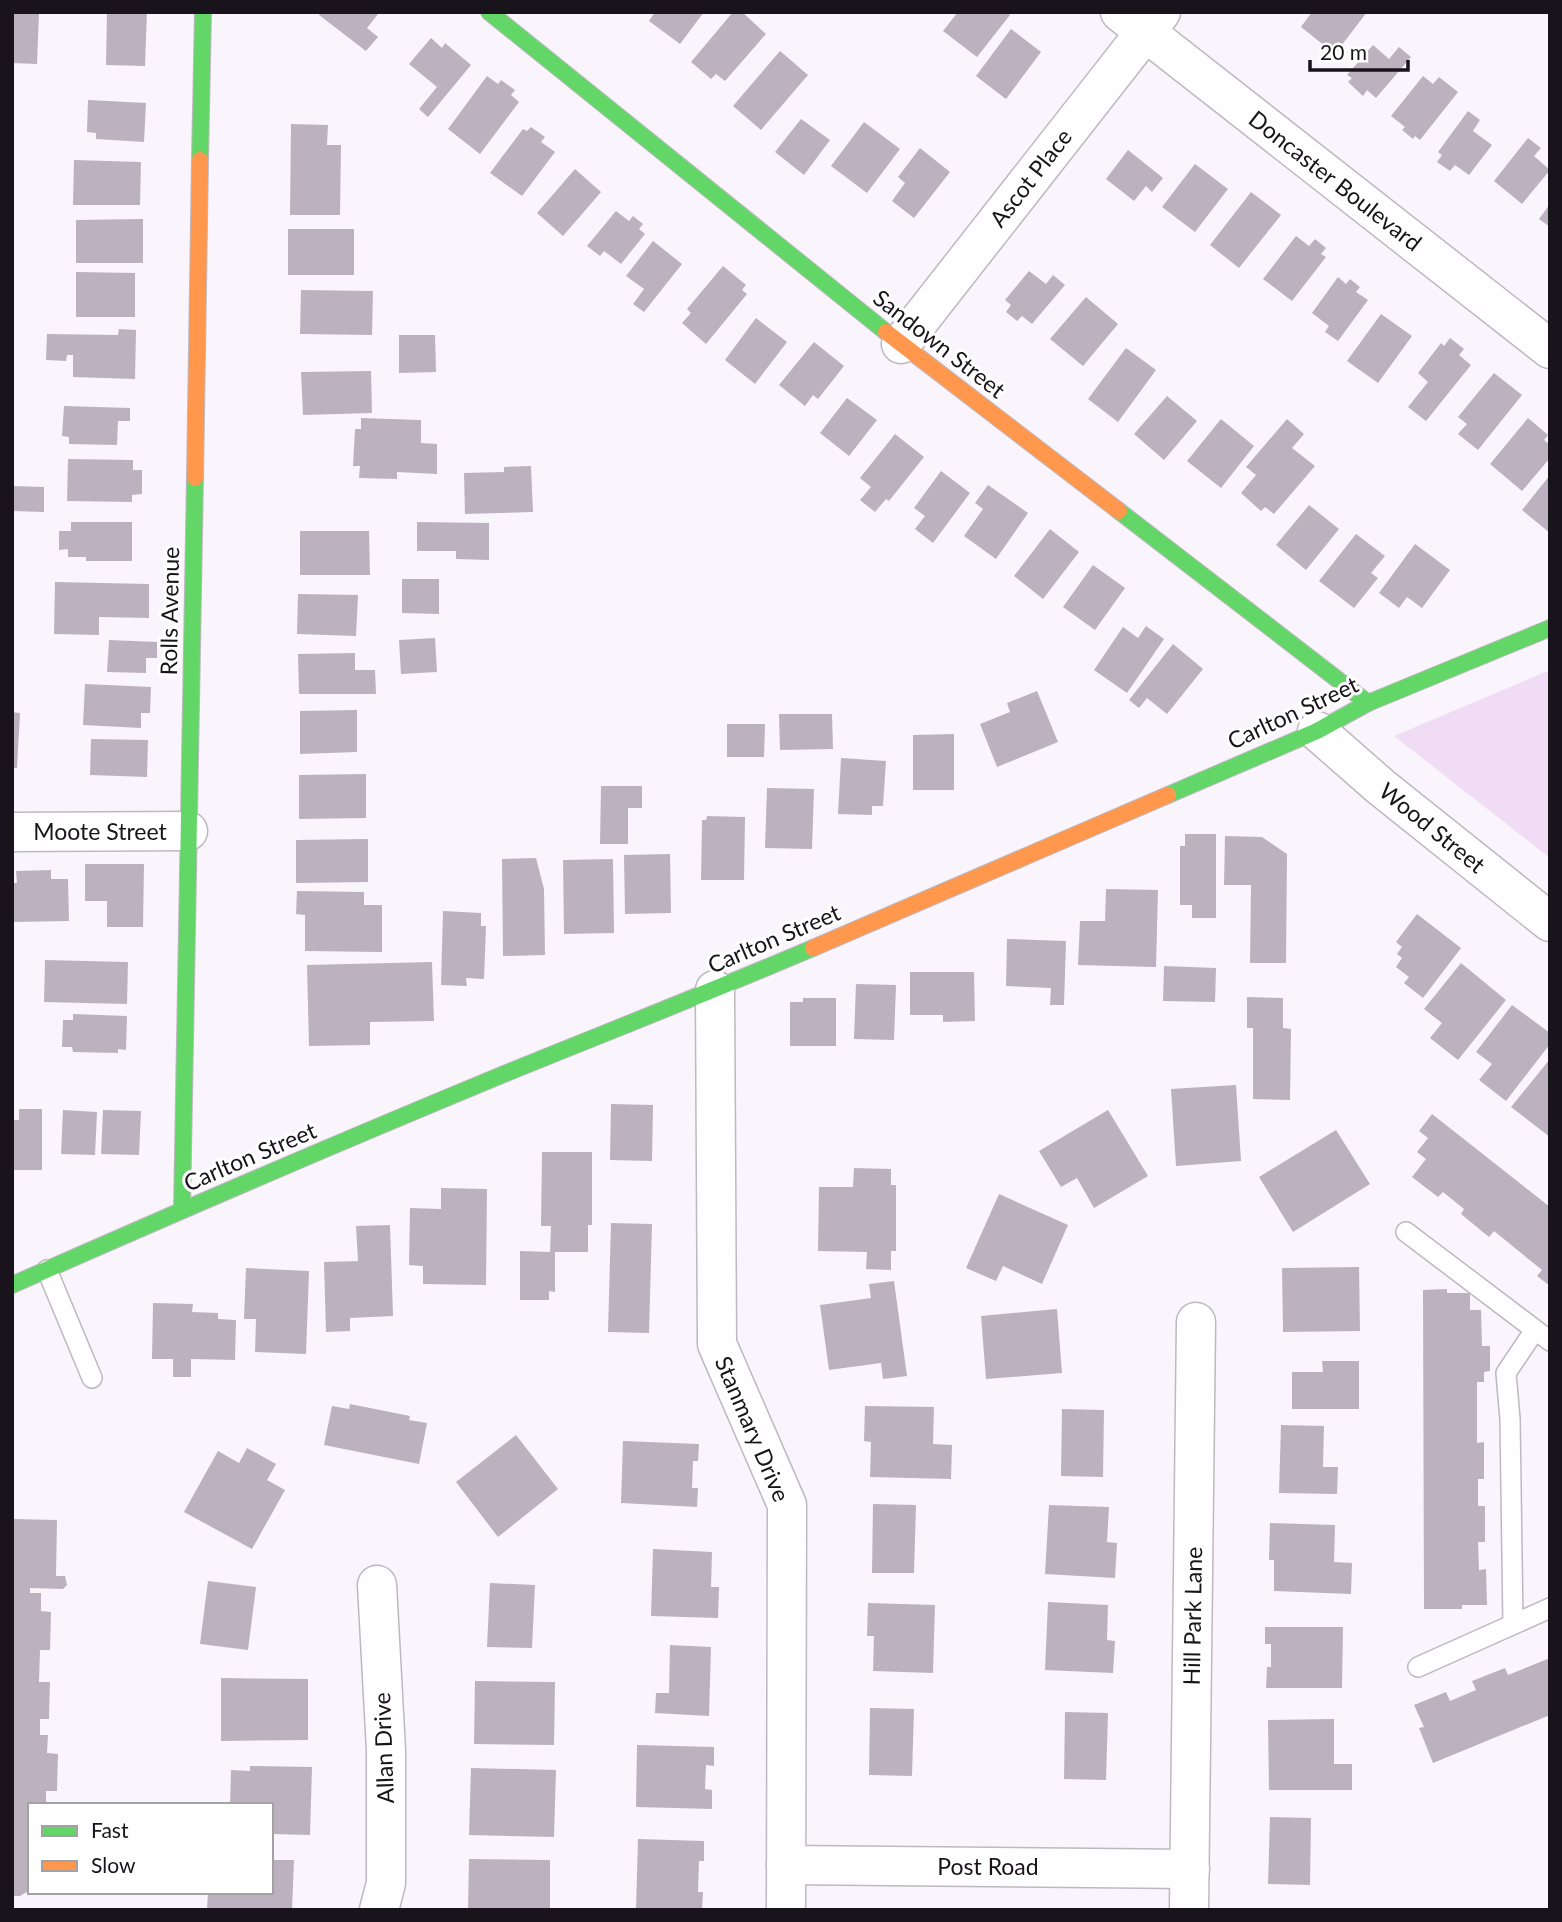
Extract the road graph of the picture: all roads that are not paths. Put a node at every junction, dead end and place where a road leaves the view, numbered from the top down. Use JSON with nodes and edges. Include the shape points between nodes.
{"nodes":[{"id":1,"x":203,"y":12,"type":"edge"},
{"id":2,"x":489,"y":12,"type":"edge"},
{"id":3,"x":1142,"y":19,"type":"edge"},
{"id":4,"x":901,"y":344,"type":"junction"},
{"id":5,"x":1550,"y":349,"type":"edge"},
{"id":6,"x":1550,"y":628,"type":"edge"},
{"id":7,"x":1368,"y":703,"type":"junction"},
{"id":8,"x":1317,"y":731,"type":"junction"},
{"id":9,"x":188,"y":831,"type":"junction"},
{"id":10,"x":12,"y":832,"type":"edge"},
{"id":11,"x":1550,"y":922,"type":"edge"},
{"id":12,"x":715,"y":990,"type":"junction"},
{"id":13,"x":182,"y":1210,"type":"junction"},
{"id":14,"x":1406,"y":1232,"type":"dead end"},
{"id":15,"x":47,"y":1270,"type":"junction"},
{"id":16,"x":12,"y":1285,"type":"edge"},
{"id":17,"x":1196,"y":1322,"type":"dead end"},
{"id":18,"x":1543,"y":1335,"type":"edge"},
{"id":19,"x":92,"y":1378,"type":"dead end"},
{"id":20,"x":377,"y":1585,"type":"dead end"},
{"id":21,"x":1550,"y":1608,"type":"edge"},
{"id":22,"x":1513,"y":1624,"type":"junction"},
{"id":23,"x":1418,"y":1667,"type":"dead end"},
{"id":24,"x":786,"y":1865,"type":"junction"},
{"id":25,"x":1190,"y":1869,"type":"junction"},
{"id":26,"x":379,"y":1910,"type":"edge"},
{"id":27,"x":786,"y":1910,"type":"edge"},
{"id":28,"x":1189,"y":1910,"type":"edge"}],
"edges":[{"from":1,"to":9,"type":"street","name":"Rolls Avenue"},
{"from":2,"to":4,"type":"street","name":"Sandown Street"},
{"from":3,"to":4,"type":"street","name":"Ascot Place"},
{"from":3,"to":5,"type":"street","name":"Doncaster Boulevard"},
{"from":4,"to":7,"type":"street","name":"Sandown Street"},
{"from":6,"to":7,"type":"street","name":"Carlton Street"},
{"from":7,"to":8,"type":"street","name":"Carlton Street"},
{"from":8,"to":11,"type":"street","name":"Wood Street"},
{"from":8,"to":12,"type":"street","name":"Carlton Street"},
{"from":9,"to":10,"type":"street","name":"Moote Street"},
{"from":9,"to":13,"type":"street","name":"Rolls Avenue"},
{"from":12,"to":13,"type":"street","name":"Carlton Street"},
{"from":12,"to":24,"type":"street","name":"Stanmary Drive","via":[[717,1344],[787,1506]]},
{"from":13,"to":15,"type":"street","name":"Carlton Street"},
{"from":14,"to":18,"type":"lane"},
{"from":15,"to":16,"type":"street","name":"Carlton Street"},
{"from":15,"to":19,"type":"lane"},
{"from":17,"to":25,"type":"street","name":"Hill Park Lane"},
{"from":18,"to":22,"type":"lane","via":[[1506,1373]]},
{"from":20,"to":26,"type":"street","name":"Allan Drive","via":[[386,1750],[386,1883]]},
{"from":21,"to":22,"type":"lane"},
{"from":22,"to":23,"type":"lane"},
{"from":24,"to":25,"type":"street","name":"Post Road"},
{"from":24,"to":27,"type":"street","name":"Stanmary Drive"},
{"from":25,"to":28,"type":"street","name":"Hill Park Lane"}]}
